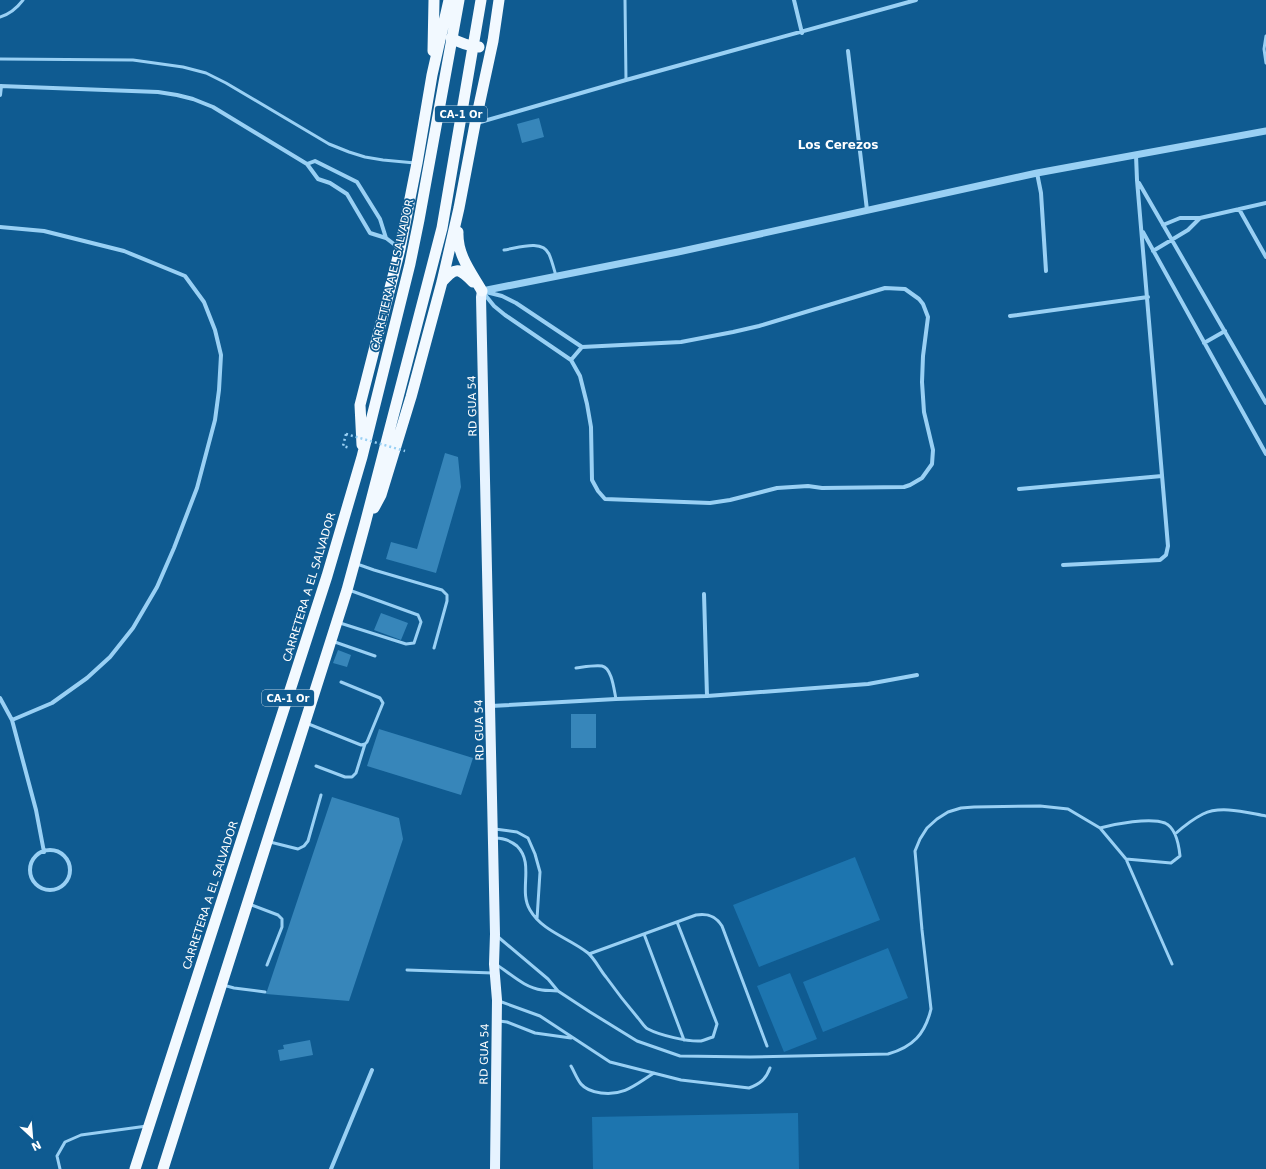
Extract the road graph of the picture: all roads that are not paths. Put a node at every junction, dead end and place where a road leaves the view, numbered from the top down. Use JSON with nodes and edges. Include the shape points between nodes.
{"nodes":[{"id":1,"x":23,"y":0,"type":"edge"},
{"id":2,"x":434,"y":0,"type":"edge"},
{"id":3,"x":439,"y":0,"type":"edge"},
{"id":4,"x":449,"y":0,"type":"edge"},
{"id":5,"x":459,"y":0,"type":"edge"},
{"id":6,"x":481,"y":0,"type":"edge"},
{"id":7,"x":499,"y":0,"type":"edge"},
{"id":8,"x":625,"y":0,"type":"edge"},
{"id":9,"x":794,"y":0,"type":"edge"},
{"id":10,"x":916,"y":0,"type":"edge"},
{"id":11,"x":0,"y":17,"type":"edge"},
{"id":12,"x":444,"y":24,"type":"junction"},
{"id":13,"x":802,"y":33,"type":"junction"},
{"id":14,"x":1266,"y":36,"type":"edge"},
{"id":15,"x":494,"y":41,"type":"junction"},
{"id":16,"x":848,"y":51,"type":"dead end"},
{"id":17,"x":0,"y":59,"type":"edge"},
{"id":18,"x":1266,"y":63,"type":"edge"},
{"id":19,"x":432,"y":75,"type":"junction"},
{"id":20,"x":626,"y":80,"type":"junction"},
{"id":21,"x":0,"y":86,"type":"edge"},
{"id":22,"x":0,"y":95,"type":"edge"},
{"id":23,"x":475,"y":124,"type":"junction"},
{"id":24,"x":1266,"y":131,"type":"edge"},
{"id":25,"x":1136,"y":155,"type":"junction"},
{"id":26,"x":418,"y":163,"type":"junction"},
{"id":27,"x":307,"y":164,"type":"junction"},
{"id":28,"x":1037,"y":174,"type":"junction"},
{"id":29,"x":1137,"y":180,"type":"junction"},
{"id":30,"x":1266,"y":203,"type":"edge"},
{"id":31,"x":459,"y":208,"type":"junction"},
{"id":32,"x":1238,"y":209,"type":"junction"},
{"id":33,"x":867,"y":210,"type":"junction"},
{"id":34,"x":1200,"y":218,"type":"junction"},
{"id":35,"x":1163,"y":225,"type":"junction"},
{"id":36,"x":0,"y":227,"type":"edge"},
{"id":37,"x":1142,"y":230,"type":"junction"},
{"id":38,"x":386,"y":238,"type":"junction"},
{"id":39,"x":1172,"y":240,"type":"junction"},
{"id":40,"x":400,"y":249,"type":"junction"},
{"id":41,"x":504,"y":250,"type":"dead end"},
{"id":42,"x":1153,"y":251,"type":"junction"},
{"id":43,"x":1266,"y":256,"type":"edge"},
{"id":44,"x":1046,"y":271,"type":"dead end"},
{"id":45,"x":556,"y":276,"type":"junction"},
{"id":46,"x":442,"y":282,"type":"junction"},
{"id":47,"x":482,"y":291,"type":"junction"},
{"id":48,"x":1148,"y":297,"type":"junction"},
{"id":49,"x":1010,"y":316,"type":"dead end"},
{"id":50,"x":1224,"y":331,"type":"junction"},
{"id":51,"x":1204,"y":343,"type":"junction"},
{"id":52,"x":582,"y":347,"type":"junction"},
{"id":53,"x":571,"y":360,"type":"junction"},
{"id":54,"x":1266,"y":403,"type":"edge"},
{"id":55,"x":1266,"y":454,"type":"edge"},
{"id":56,"x":362,"y":457,"type":"junction"},
{"id":57,"x":1162,"y":476,"type":"junction"},
{"id":58,"x":1019,"y":489,"type":"dead end"},
{"id":59,"x":365,"y":524,"type":"junction"},
{"id":60,"x":354,"y":563,"type":"junction"},
{"id":61,"x":1063,"y":565,"type":"dead end"},
{"id":62,"x":347,"y":590,"type":"junction"},
{"id":63,"x":704,"y":594,"type":"dead end"},
{"id":64,"x":336,"y":622,"type":"junction"},
{"id":65,"x":331,"y":641,"type":"junction"},
{"id":66,"x":434,"y":648,"type":"dead end"},
{"id":67,"x":375,"y":656,"type":"dead end"},
{"id":68,"x":576,"y":668,"type":"dead end"},
{"id":69,"x":917,"y":675,"type":"dead end"},
{"id":70,"x":341,"y":682,"type":"dead end"},
{"id":71,"x":706,"y":696,"type":"junction"},
{"id":72,"x":0,"y":698,"type":"edge"},
{"id":73,"x":616,"y":699,"type":"junction"},
{"id":74,"x":490,"y":706,"type":"junction"},
{"id":75,"x":12,"y":720,"type":"junction"},
{"id":76,"x":304,"y":722,"type":"junction"},
{"id":77,"x":365,"y":744,"type":"junction"},
{"id":78,"x":316,"y":766,"type":"dead end"},
{"id":79,"x":321,"y":795,"type":"dead end"},
{"id":80,"x":1266,"y":816,"type":"edge"},
{"id":81,"x":1100,"y":828,"type":"junction"},
{"id":82,"x":493,"y":833,"type":"junction"},
{"id":83,"x":1175,"y":834,"type":"junction"},
{"id":84,"x":267,"y":841,"type":"junction"},
{"id":85,"x":44,"y":852,"type":"junction"},
{"id":86,"x":1126,"y":859,"type":"junction"},
{"id":87,"x":247,"y":904,"type":"junction"},
{"id":88,"x":536,"y":919,"type":"junction"},
{"id":89,"x":677,"y":922,"type":"junction"},
{"id":90,"x":495,"y":934,"type":"junction"},
{"id":91,"x":644,"y":934,"type":"junction"},
{"id":92,"x":588,"y":954,"type":"junction"},
{"id":93,"x":1172,"y":964,"type":"dead end"},
{"id":94,"x":267,"y":965,"type":"dead end"},
{"id":95,"x":495,"y":969,"type":"junction"},
{"id":96,"x":407,"y":970,"type":"dead end"},
{"id":97,"x":221,"y":984,"type":"junction"},
{"id":98,"x":558,"y":990,"type":"junction"},
{"id":99,"x":265,"y":992,"type":"dead end"},
{"id":100,"x":497,"y":1000,"type":"junction"},
{"id":101,"x":496,"y":1020,"type":"junction"},
{"id":102,"x":573,"y":1038,"type":"junction"},
{"id":103,"x":684,"y":1040,"type":"junction"},
{"id":104,"x":767,"y":1046,"type":"dead end"},
{"id":105,"x":571,"y":1066,"type":"dead end"},
{"id":106,"x":770,"y":1068,"type":"dead end"},
{"id":107,"x":372,"y":1070,"type":"dead end"},
{"id":108,"x":654,"y":1073,"type":"junction"},
{"id":109,"x":149,"y":1125,"type":"junction"},
{"id":110,"x":60,"y":1169,"type":"edge"},
{"id":111,"x":135,"y":1169,"type":"edge"},
{"id":112,"x":163,"y":1169,"type":"edge"},
{"id":113,"x":331,"y":1169,"type":"edge"},
{"id":114,"x":495,"y":1169,"type":"edge"}],
"edges":[{"from":1,"to":11,"type":"lane","via":[[6,16]]},
{"from":2,"to":19,"type":"highway"},
{"from":3,"to":12,"type":"highway"},
{"from":4,"to":12,"type":"highway"},
{"from":5,"to":56,"type":"highway","name":"CARRETERA A EL SALVADOR","number":"CA-1 Or","via":[[420,220]]},
{"from":6,"to":59,"type":"highway","number":"CA-1 Or","via":[[442,228]]},
{"from":7,"to":15,"type":"highway"},
{"from":8,"to":20,"type":"lane"},
{"from":9,"to":13,"type":"street"},
{"from":10,"to":13,"type":"street"},
{"from":12,"to":15,"type":"highway","bridge":true,"via":[[451,38],[470,46],[479,47]]},
{"from":12,"to":19,"type":"highway"},
{"from":13,"to":20,"type":"street"},
{"from":14,"to":18,"type":"lane"},
{"from":15,"to":23,"type":"highway"},
{"from":16,"to":33,"type":"street"},
{"from":17,"to":26,"type":"lane","via":[[134,60],[183,67],[206,73],[226,83],[329,144],[365,157]]},
{"from":19,"to":26,"type":"highway"},
{"from":20,"to":23,"type":"street"},
{"from":21,"to":22,"type":"street"},
{"from":21,"to":27,"type":"street","via":[[158,92],[193,99],[213,107]]},
{"from":23,"to":31,"type":"highway"},
{"from":24,"to":25,"type":"street"},
{"from":25,"to":28,"type":"street"},
{"from":25,"to":29,"type":"street"},
{"from":26,"to":40,"type":"highway"},
{"from":27,"to":38,"type":"street","via":[[318,179],[347,194],[370,233]]},
{"from":27,"to":38,"type":"street","via":[[315,161],[357,182],[380,220]]},
{"from":28,"to":33,"type":"street"},
{"from":28,"to":44,"type":"street","via":[[1041,193]]},
{"from":29,"to":35,"type":"street"},
{"from":29,"to":37,"type":"street"},
{"from":30,"to":32,"type":"street"},
{"from":31,"to":46,"type":"highway"},
{"from":31,"to":47,"type":"highway","via":[[457,242],[463,260]]},
{"from":32,"to":34,"type":"street"},
{"from":32,"to":43,"type":"street"},
{"from":33,"to":45,"type":"street"},
{"from":34,"to":35,"type":"street","via":[[1180,218]]},
{"from":34,"to":39,"type":"street","via":[[1188,230]]},
{"from":35,"to":39,"type":"street"},
{"from":36,"to":75,"type":"street","via":[[44,231],[124,251],[185,276],[204,302],[221,355],[215,420],[197,488],[157,588],[110,657],[87,678],[52,703]]},
{"from":37,"to":42,"type":"street"},
{"from":37,"to":48,"type":"street"},
{"from":38,"to":40,"type":"street"},
{"from":39,"to":42,"type":"street"},
{"from":39,"to":50,"type":"street"},
{"from":40,"to":56,"type":"highway","via":[[360,406]]},
{"from":41,"to":45,"type":"lane","via":[[536,245],[544,247],[549,253]]},
{"from":42,"to":51,"type":"street"},
{"from":45,"to":47,"type":"street"},
{"from":46,"to":47,"type":"highway","via":[[450,272],[457,270]]},
{"from":46,"to":59,"type":"highway","via":[[381,495]]},
{"from":47,"to":52,"type":"street","via":[[516,303]]},
{"from":47,"to":53,"type":"street","via":[[505,315]]},
{"from":47,"to":74,"type":"main road","name":"RD GUA 54"},
{"from":48,"to":49,"type":"street"},
{"from":48,"to":57,"type":"street"},
{"from":50,"to":51,"type":"street"},
{"from":50,"to":54,"type":"street"},
{"from":51,"to":55,"type":"street"},
{"from":52,"to":53,"type":"street"},
{"from":52,"to":53,"type":"street","via":[[681,342],[759,326],[885,288],[905,289],[919,299],[928,317],[922,382],[924,412],[933,450],[932,464],[922,478],[904,487],[777,488],[710,503],[605,498],[592,480],[588,409],[582,381]]},
{"from":56,"to":109,"type":"highway","name":"CARRETERA A EL SALVADOR","number":"CA-1 Or","via":[[294,679]]},
{"from":57,"to":58,"type":"street"},
{"from":57,"to":61,"type":"street","via":[[1168,546],[1166,555],[1160,560]]},
{"from":59,"to":60,"type":"highway","number":"CA-1 Or"},
{"from":60,"to":62,"type":"highway","number":"CA-1 Or"},
{"from":60,"to":66,"type":"lane","via":[[442,590],[447,595]]},
{"from":62,"to":64,"type":"highway","number":"CA-1 Or"},
{"from":62,"to":64,"type":"lane","via":[[418,615],[421,622],[414,643],[406,644]]},
{"from":63,"to":71,"type":"street"},
{"from":64,"to":65,"type":"highway","number":"CA-1 Or"},
{"from":65,"to":67,"type":"lane"},
{"from":65,"to":76,"type":"highway","number":"CA-1 Or"},
{"from":68,"to":73,"type":"lane","via":[[602,666],[607,669],[611,675]]},
{"from":69,"to":71,"type":"street","via":[[868,684]]},
{"from":70,"to":77,"type":"lane","via":[[377,695],[382,703]]},
{"from":71,"to":73,"type":"street"},
{"from":72,"to":75,"type":"street"},
{"from":73,"to":74,"type":"street"},
{"from":74,"to":82,"type":"main road","name":"RD GUA 54"},
{"from":75,"to":85,"type":"street","via":[[36,810]]},
{"from":76,"to":77,"type":"lane","via":[[361,745]]},
{"from":76,"to":84,"type":"highway","number":"CA-1 Or"},
{"from":77,"to":78,"type":"lane","via":[[356,773],[352,777],[345,777]]},
{"from":79,"to":84,"type":"lane","via":[[308,841],[304,846],[298,849]]},
{"from":80,"to":83,"type":"lane","via":[[1224,810],[1205,813]]},
{"from":81,"to":83,"type":"lane","via":[[1148,821],[1166,823]]},
{"from":81,"to":86,"type":"lane"},
{"from":81,"to":98,"type":"lane","via":[[1068,809],[1040,806],[961,808],[948,812],[928,828],[915,851],[931,1009],[924,1030],[917,1038],[908,1046],[888,1054],[680,1056],[637,1042]]},
{"from":82,"to":88,"type":"lane","via":[[513,843],[522,853],[526,869],[525,898]]},
{"from":82,"to":88,"type":"lane","via":[[517,832],[528,838],[540,872]]},
{"from":82,"to":90,"type":"main road","name":"RD GUA 54"},
{"from":83,"to":86,"type":"lane","via":[[1180,856],[1171,863]]},
{"from":84,"to":87,"type":"highway","number":"CA-1 Or"},
{"from":85,"to":85,"type":"street","via":[[38,855],[30,867],[33,881],[45,890],[59,888],[69,877],[68,863],[58,853]]},
{"from":86,"to":93,"type":"lane"},
{"from":87,"to":94,"type":"lane","via":[[278,915],[282,919],[282,927]]},
{"from":87,"to":97,"type":"highway","number":"CA-1 Or"},
{"from":88,"to":92,"type":"lane"},
{"from":89,"to":91,"type":"lane"},
{"from":89,"to":103,"type":"lane","via":[[717,1024],[713,1037],[701,1041]]},
{"from":89,"to":104,"type":"lane","via":[[701,914],[711,916],[722,926]]},
{"from":90,"to":95,"type":"main road","name":"RD GUA 54"},
{"from":90,"to":98,"type":"lane"},
{"from":91,"to":92,"type":"lane"},
{"from":91,"to":103,"type":"lane"},
{"from":92,"to":103,"type":"lane","via":[[647,1028]]},
{"from":95,"to":96,"type":"lane","via":[[476,972]]},
{"from":95,"to":98,"type":"lane","via":[[540,990]]},
{"from":95,"to":100,"type":"main road","name":"RD GUA 54"},
{"from":97,"to":99,"type":"lane"},
{"from":97,"to":112,"type":"highway","number":"CA-1 Or"},
{"from":100,"to":101,"type":"main road","name":"RD GUA 54"},
{"from":100,"to":102,"type":"lane","via":[[540,1016]]},
{"from":101,"to":102,"type":"lane","via":[[535,1033]]},
{"from":101,"to":114,"type":"main road","name":"RD GUA 54"},
{"from":102,"to":108,"type":"lane","via":[[610,1062]]},
{"from":105,"to":108,"type":"lane","via":[[582,1085],[594,1092],[611,1094],[628,1089]]},
{"from":106,"to":108,"type":"lane","via":[[764,1080],[749,1088],[681,1080]]},
{"from":107,"to":113,"type":"street"},
{"from":109,"to":110,"type":"lane","via":[[81,1136],[65,1142],[57,1156]]},
{"from":109,"to":111,"type":"highway","name":"CARRETERA A EL SALVADOR","number":"CA-1 Or"}]}
